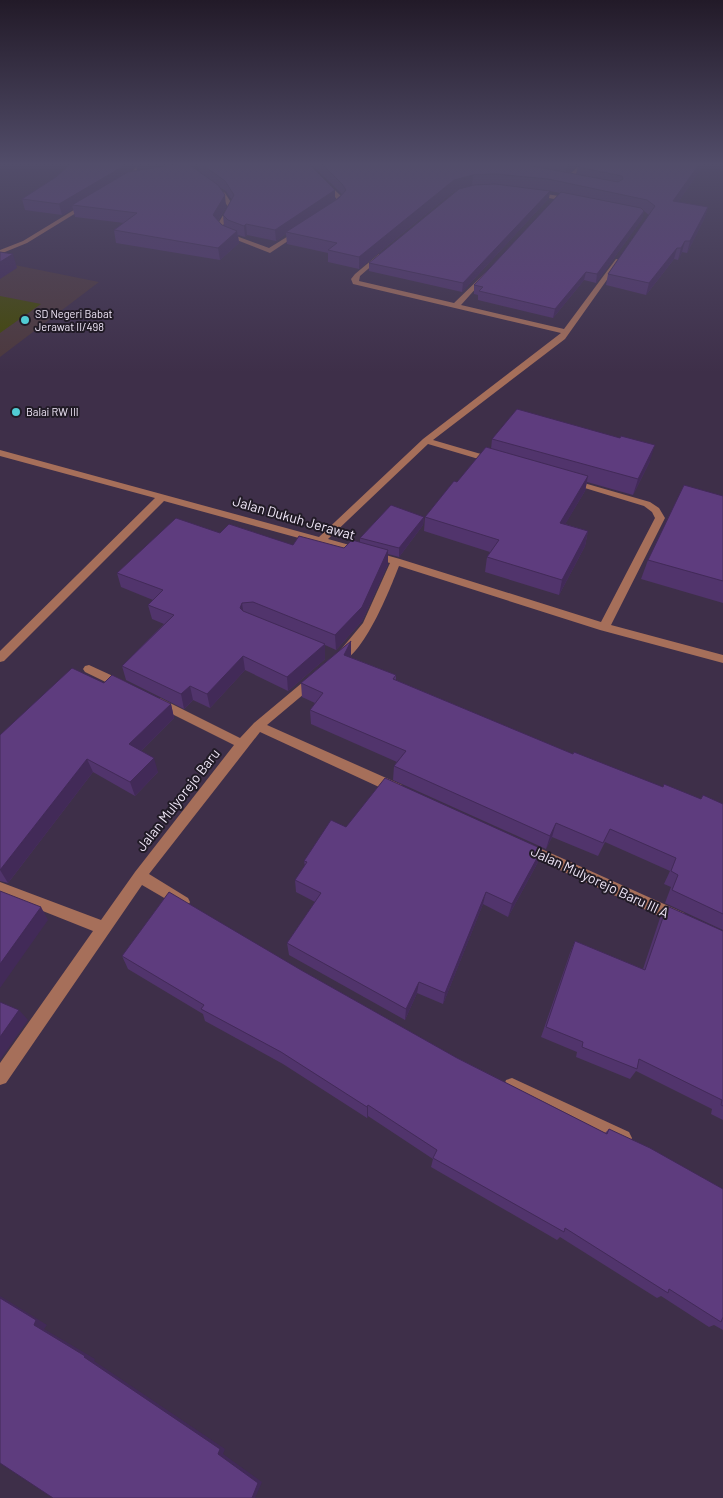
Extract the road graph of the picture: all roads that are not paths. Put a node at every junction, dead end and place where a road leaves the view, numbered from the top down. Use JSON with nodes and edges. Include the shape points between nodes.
{"nodes":[{"id":1,"x":39,"y":233,"type":"edge"},
{"id":2,"x":225,"y":233,"type":"edge"},
{"id":3,"x":298,"y":233,"type":"edge"},
{"id":4,"x":388,"y":250,"type":"edge"},
{"id":5,"x":0,"y":252,"type":"edge"},
{"id":6,"x":624,"y":252,"type":"edge"},
{"id":7,"x":490,"y":270,"type":"edge"},
{"id":8,"x":456,"y":306,"type":"junction"},
{"id":9,"x":566,"y":332,"type":"junction"},
{"id":10,"x":426,"y":441,"type":"junction"},
{"id":11,"x":0,"y":452,"type":"edge"},
{"id":12,"x":503,"y":463,"type":"edge"},
{"id":13,"x":560,"y":479,"type":"edge"},
{"id":14,"x":163,"y":496,"type":"junction"},
{"id":15,"x":320,"y":540,"type":"junction"},
{"id":16,"x":396,"y":561,"type":"junction"},
{"id":17,"x":604,"y":627,"type":"junction"},
{"id":18,"x":0,"y":658,"type":"edge"},
{"id":19,"x":723,"y":659,"type":"edge"},
{"id":20,"x":89,"y":669,"type":"dead end"},
{"id":21,"x":258,"y":726,"type":"junction"},
{"id":22,"x":242,"y":744,"type":"junction"},
{"id":23,"x":410,"y":795,"type":"edge"},
{"id":24,"x":517,"y":844,"type":"edge"},
{"id":25,"x":140,"y":876,"type":"junction"},
{"id":26,"x":0,"y":888,"type":"edge"},
{"id":27,"x":199,"y":911,"type":"edge"},
{"id":28,"x":687,"y":922,"type":"edge"},
{"id":29,"x":103,"y":928,"type":"junction"},
{"id":30,"x":0,"y":1077,"type":"edge"},
{"id":31,"x":494,"y":1078,"type":"edge"},
{"id":32,"x":641,"y":1147,"type":"edge"}],
"edges":[{"from":1,"to":5,"type":"street"},
{"from":2,"to":3,"type":"street","via":[[270,251]]},
{"from":4,"to":8,"type":"street","via":[[357,275],[356,282]]},
{"from":6,"to":9,"type":"street"},
{"from":7,"to":8,"type":"street"},
{"from":8,"to":9,"type":"street"},
{"from":9,"to":10,"type":"street"},
{"from":10,"to":12,"type":"street"},
{"from":10,"to":15,"type":"street"},
{"from":11,"to":14,"type":"street","name":"Jalan Dukuh Jerawat"},
{"from":13,"to":17,"type":"street","via":[[647,504],[656,510],[660,518]]},
{"from":14,"to":15,"type":"street","name":"Jalan Dukuh Jerawat"},
{"from":14,"to":18,"type":"street"},
{"from":15,"to":16,"type":"street","name":"Jalan Dukuh Jerawat"},
{"from":16,"to":17,"type":"street","name":"Jalan Dukuh Jerawat"},
{"from":16,"to":21,"type":"street","name":"Jalan Mulyorejo Baru","via":[[375,616],[357,641]]},
{"from":17,"to":19,"type":"street","name":"Jalan Dukuh Jerawat"},
{"from":20,"to":22,"type":"street"},
{"from":21,"to":22,"type":"street","name":"Jalan Mulyorejo Baru"},
{"from":21,"to":23,"type":"street"},
{"from":22,"to":25,"type":"street","name":"Jalan Mulyorejo Baru"},
{"from":24,"to":28,"type":"street","name":"Jalan Mulyorejo Baru III A"},
{"from":25,"to":27,"type":"street"},
{"from":25,"to":29,"type":"street","name":"Jalan Mulyorejo Baru"},
{"from":26,"to":29,"type":"street"},
{"from":29,"to":30,"type":"street","name":"Jalan Mulyorejo Baru"},
{"from":31,"to":32,"type":"street"}]}
